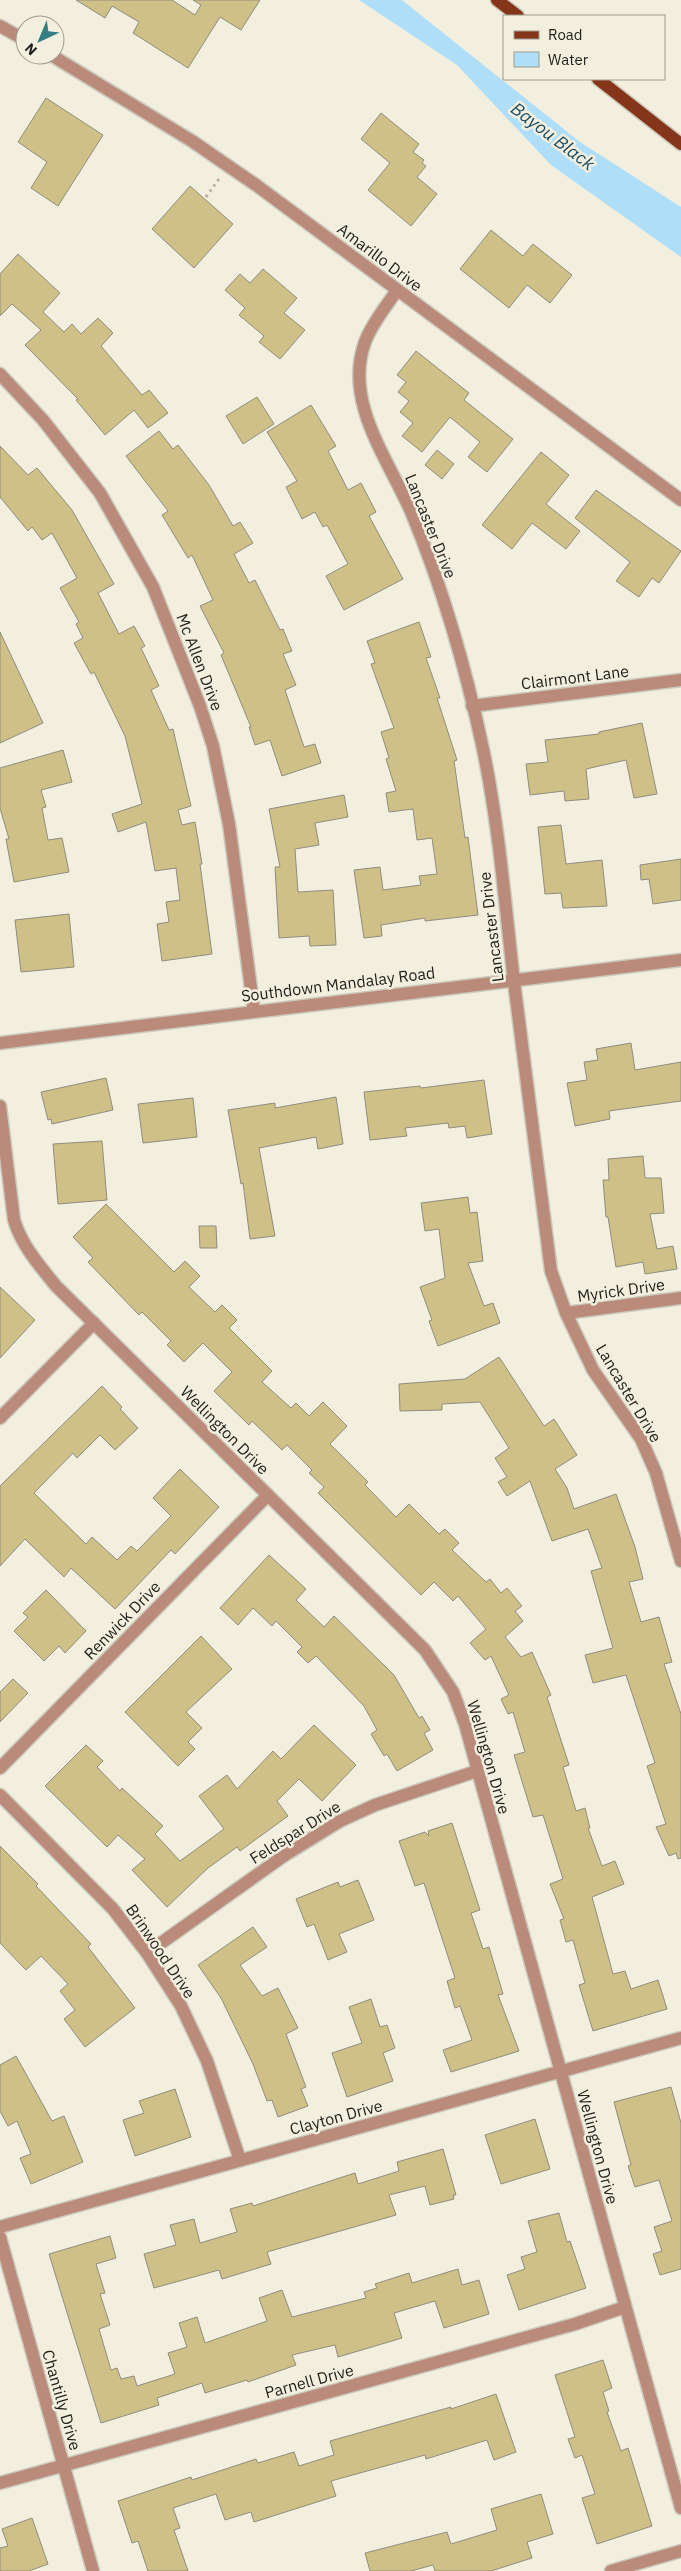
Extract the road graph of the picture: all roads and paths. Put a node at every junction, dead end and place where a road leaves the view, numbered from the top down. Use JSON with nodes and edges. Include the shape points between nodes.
{"nodes":[{"id":1,"x":497,"y":0,"type":"edge"},
{"id":2,"x":517,"y":15,"type":"edge"},
{"id":3,"x":0,"y":26,"type":"edge"},
{"id":4,"x":15,"y":34,"type":"edge"},
{"id":5,"x":65,"y":64,"type":"edge"},
{"id":6,"x":599,"y":80,"type":"edge"},
{"id":7,"x":681,"y":144,"type":"edge"},
{"id":8,"x":228,"y":166,"type":"junction"},
{"id":9,"x":206,"y":196,"type":"dead end"},
{"id":10,"x":398,"y":290,"type":"junction"},
{"id":11,"x":0,"y":374,"type":"edge"},
{"id":12,"x":681,"y":500,"type":"edge"},
{"id":13,"x":681,"y":680,"type":"edge"},
{"id":14,"x":472,"y":706,"type":"junction"},
{"id":15,"x":681,"y":960,"type":"edge"},
{"id":16,"x":514,"y":979,"type":"junction"},
{"id":17,"x":254,"y":1011,"type":"junction"},
{"id":18,"x":0,"y":1043,"type":"edge"},
{"id":19,"x":0,"y":1106,"type":"edge"},
{"id":20,"x":681,"y":1298,"type":"edge"},
{"id":21,"x":566,"y":1313,"type":"junction"},
{"id":22,"x":94,"y":1323,"type":"junction"},
{"id":23,"x":0,"y":1418,"type":"edge"},
{"id":24,"x":268,"y":1495,"type":"junction"},
{"id":25,"x":681,"y":1561,"type":"edge"},
{"id":26,"x":0,"y":1768,"type":"edge"},
{"id":27,"x":477,"y":1770,"type":"junction"},
{"id":28,"x":0,"y":1795,"type":"edge"},
{"id":29,"x":147,"y":1953,"type":"junction"},
{"id":30,"x":681,"y":2038,"type":"edge"},
{"id":31,"x":561,"y":2072,"type":"junction"},
{"id":32,"x":240,"y":2160,"type":"junction"},
{"id":33,"x":0,"y":2227,"type":"edge"},
{"id":34,"x":0,"y":2237,"type":"edge"},
{"id":35,"x":625,"y":2307,"type":"junction"},
{"id":36,"x":64,"y":2466,"type":"junction"},
{"id":37,"x":0,"y":2483,"type":"edge"},
{"id":38,"x":681,"y":2508,"type":"edge"},
{"id":39,"x":681,"y":2551,"type":"edge"},
{"id":40,"x":93,"y":2571,"type":"edge"},
{"id":41,"x":610,"y":2571,"type":"edge"}],
"edges":[{"from":1,"to":2,"type":"main road"},
{"from":3,"to":4,"type":"street"},
{"from":5,"to":8,"type":"street","name":"Amarillo Drive"},
{"from":6,"to":7,"type":"main road"},
{"from":8,"to":9,"type":"path"},
{"from":8,"to":10,"type":"street","name":"Amarillo Drive"},
{"from":10,"to":12,"type":"street","name":"Amarillo Drive"},
{"from":10,"to":14,"type":"street","name":"Lancaster Drive","via":[[364,344],[357,378],[360,396],[375,438],[412,514],[451,621]]},
{"from":11,"to":17,"type":"street","name":"Mc Allen Drive","via":[[43,420],[100,493],[154,586],[213,746],[230,824]]},
{"from":13,"to":14,"type":"street","name":"Clairmont Lane"},
{"from":14,"to":16,"type":"street","name":"Lancaster Drive","via":[[488,779]]},
{"from":15,"to":16,"type":"street","name":"Southdown Mandalay Road"},
{"from":16,"to":17,"type":"street","name":"Southdown Mandalay Road"},
{"from":16,"to":21,"type":"street","name":"Lancaster Drive","via":[[551,1271]]},
{"from":17,"to":18,"type":"street","name":"Southdown Mandalay Road"},
{"from":19,"to":22,"type":"street","name":"Wellington Drive","via":[[14,1220],[19,1235],[56,1286]]},
{"from":20,"to":21,"type":"street","name":"Myrick Drive"},
{"from":21,"to":25,"type":"street","name":"Lancaster Drive","via":[[593,1370],[641,1439],[656,1473]]},
{"from":22,"to":23,"type":"street"},
{"from":22,"to":24,"type":"street","name":"Wellington Drive"},
{"from":24,"to":26,"type":"street","name":"Renwick Drive"},
{"from":24,"to":27,"type":"street","name":"Wellington Drive","via":[[425,1650],[453,1692]]},
{"from":27,"to":29,"type":"street","name":"Feldspar Drive","via":[[375,1805],[340,1821],[285,1855]]},
{"from":27,"to":31,"type":"street","name":"Wellington Drive"},
{"from":28,"to":29,"type":"street","name":"Brinwood Drive","via":[[113,1909]]},
{"from":29,"to":32,"type":"street","name":"Brinwood Drive","via":[[180,2006],[207,2061]]},
{"from":30,"to":31,"type":"street","name":"Clayton Drive"},
{"from":31,"to":32,"type":"street","name":"Clayton Drive"},
{"from":31,"to":35,"type":"street","name":"Wellington Drive"},
{"from":32,"to":33,"type":"street","name":"Clayton Drive"},
{"from":34,"to":36,"type":"street","name":"Chantilly Drive"},
{"from":35,"to":36,"type":"street","name":"Parnell Drive","via":[[575,2324]]},
{"from":35,"to":38,"type":"street","name":"Wellington Drive"},
{"from":36,"to":37,"type":"street","name":"Parnell Drive"},
{"from":36,"to":40,"type":"street","name":"Chantilly Drive"},
{"from":39,"to":41,"type":"street"}]}
